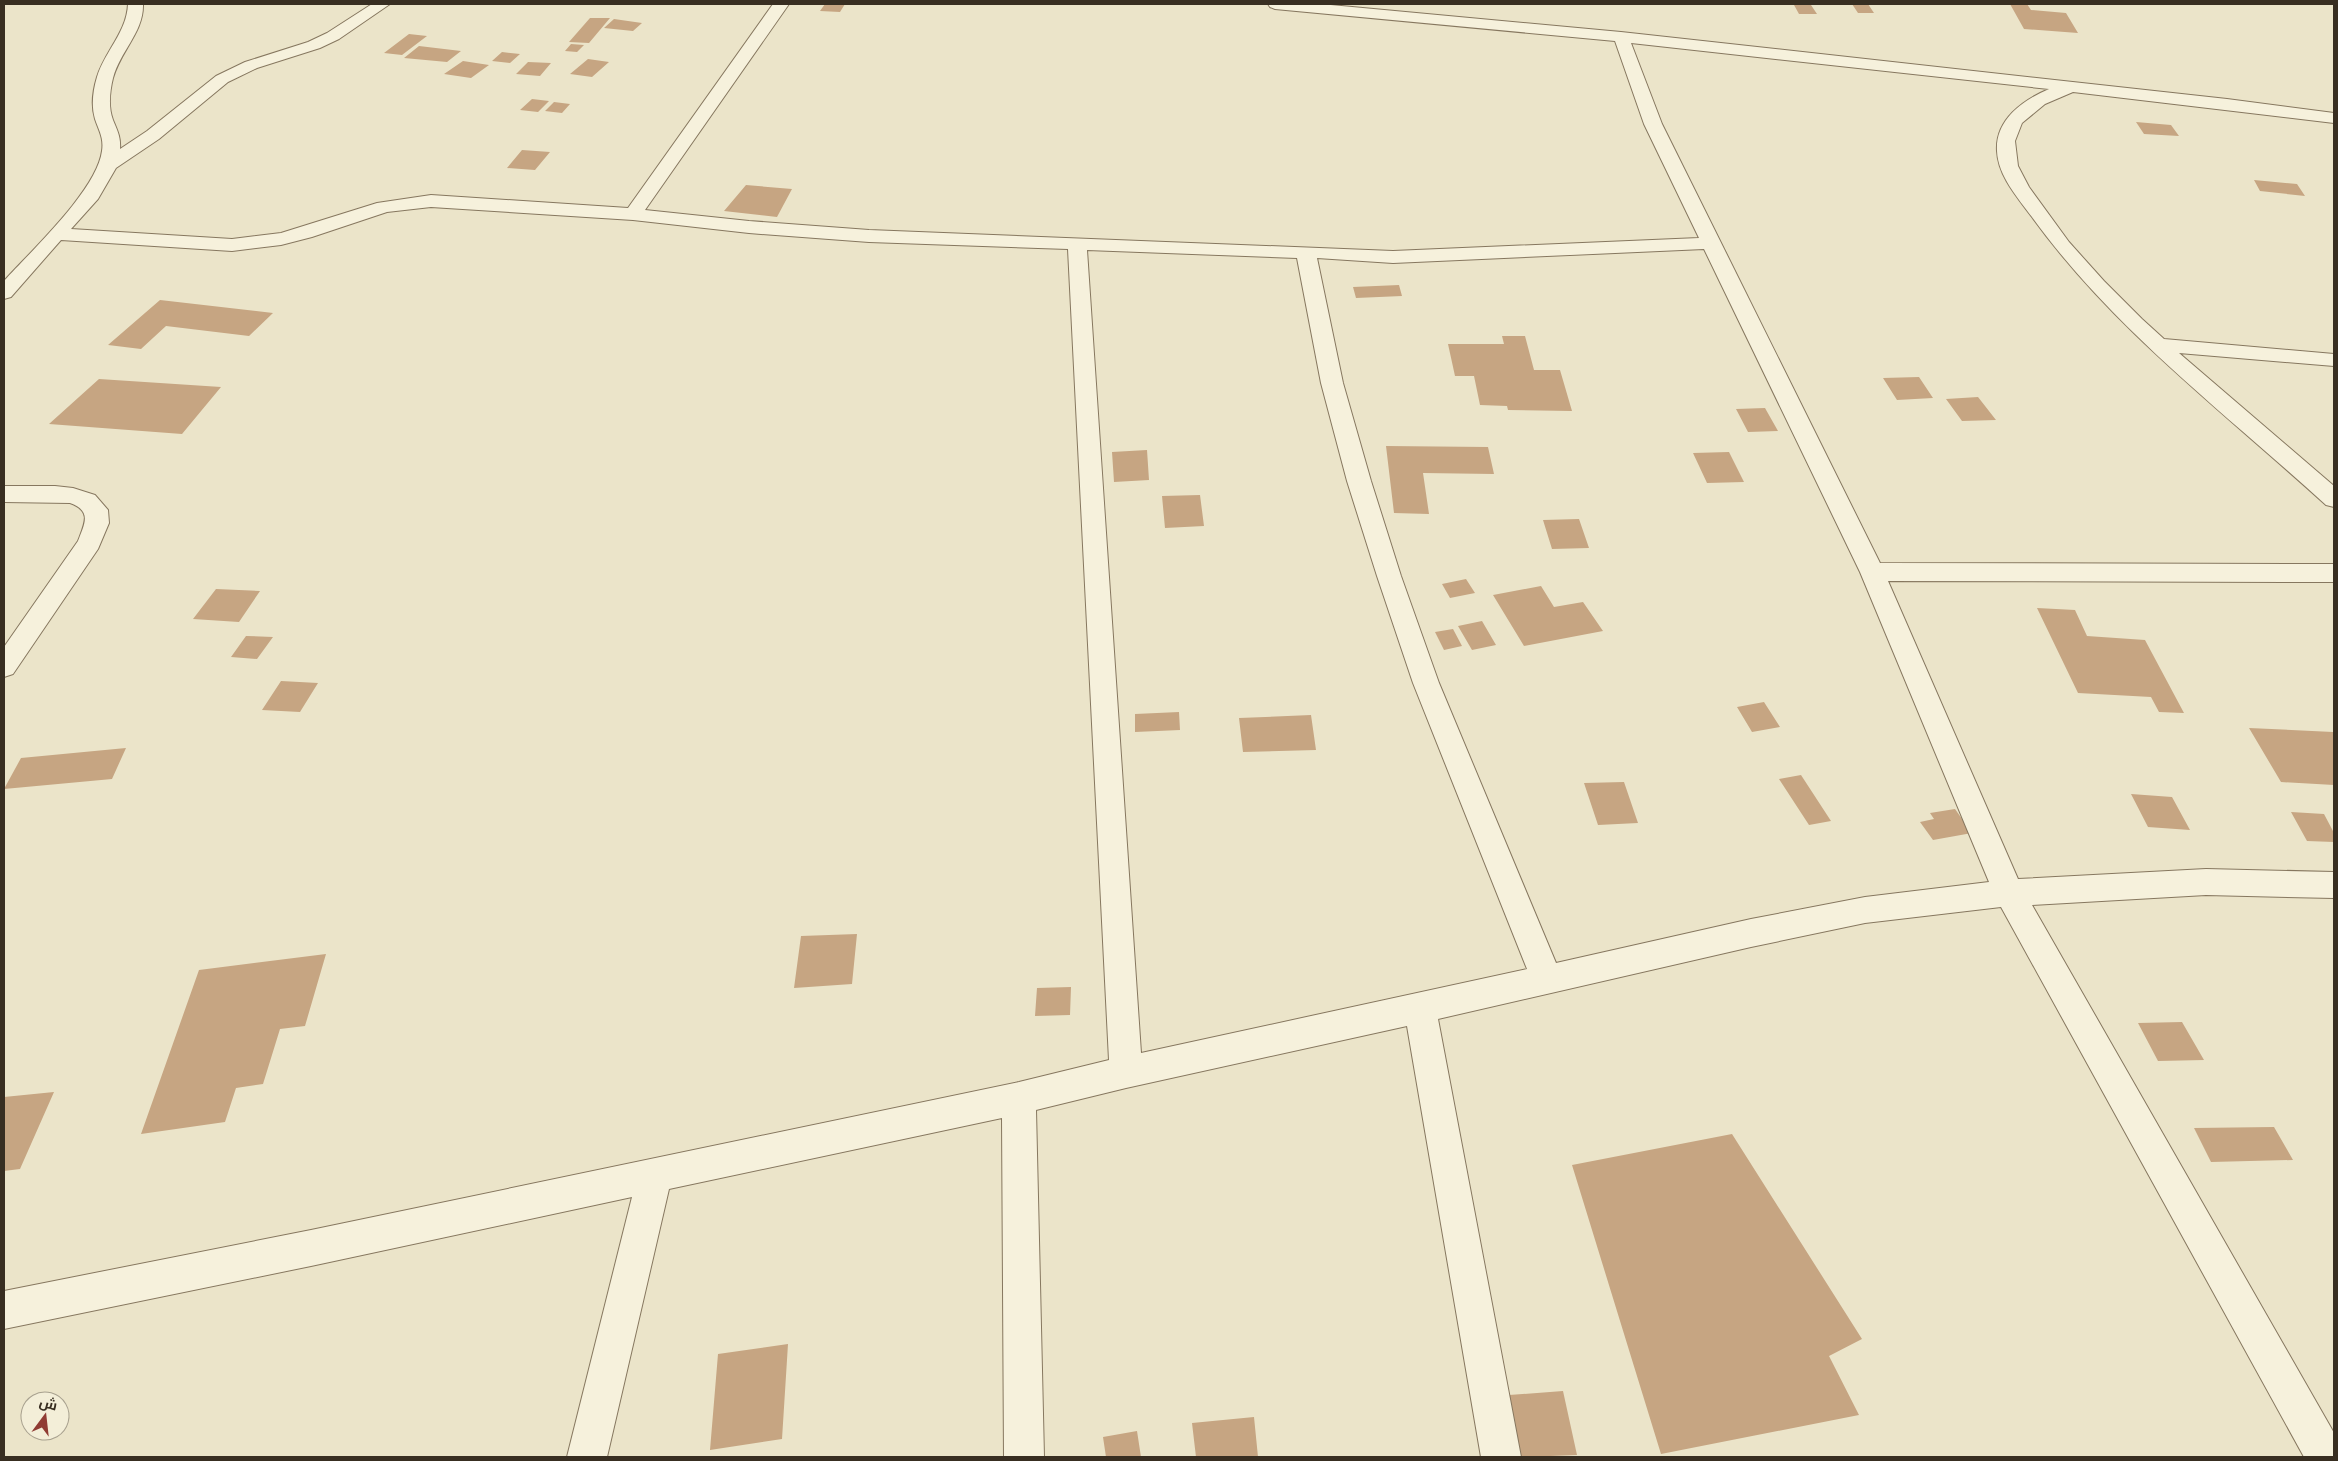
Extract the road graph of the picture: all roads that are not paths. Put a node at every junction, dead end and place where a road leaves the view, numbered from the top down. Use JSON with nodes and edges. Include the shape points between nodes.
{"nodes":[{"id":1,"x":136,"y":4,"type":"edge"},
{"id":2,"x":382,"y":4,"type":"edge"},
{"id":3,"x":781,"y":4,"type":"edge"},
{"id":4,"x":1275,"y":4,"type":"edge"},
{"id":5,"x":1621,"y":37,"type":"junction"},
{"id":6,"x":2072,"y":86,"type":"junction"},
{"id":7,"x":2334,"y":118,"type":"edge"},
{"id":8,"x":109,"y":164,"type":"junction"},
{"id":9,"x":634,"y":214,"type":"junction"},
{"id":10,"x":57,"y":234,"type":"junction"},
{"id":11,"x":1077,"y":243,"type":"junction"},
{"id":12,"x":1711,"y":243,"type":"junction"},
{"id":13,"x":1306,"y":252,"type":"junction"},
{"id":14,"x":4,"y":293,"type":"edge"},
{"id":15,"x":2157,"y":344,"type":"junction"},
{"id":16,"x":2334,"y":360,"type":"edge"},
{"id":17,"x":4,"y":494,"type":"edge"},
{"id":18,"x":2334,"y":499,"type":"edge"},
{"id":19,"x":1872,"y":572,"type":"junction"},
{"id":20,"x":2334,"y":573,"type":"edge"},
{"id":21,"x":4,"y":667,"type":"edge"},
{"id":22,"x":2334,"y":885,"type":"edge"},
{"id":23,"x":2009,"y":893,"type":"junction"},
{"id":24,"x":1546,"y":978,"type":"junction"},
{"id":25,"x":1420,"y":1008,"type":"junction"},
{"id":26,"x":1126,"y":1072,"type":"junction"},
{"id":27,"x":1018,"y":1098,"type":"junction"},
{"id":28,"x":655,"y":1176,"type":"junction"},
{"id":29,"x":4,"y":1310,"type":"edge"},
{"id":30,"x":587,"y":1457,"type":"edge"},
{"id":31,"x":1024,"y":1457,"type":"edge"},
{"id":32,"x":1501,"y":1457,"type":"edge"},
{"id":33,"x":2326,"y":1457,"type":"edge"}],
"edges":[{"from":1,"to":8,"type":"street","via":[[135,20],[114,54],[102,96],[103,117],[110,132],[112,150]]},
{"from":2,"to":8,"type":"street","via":[[314,45],[251,64],[222,79],[152,135]]},
{"from":3,"to":9,"type":"street"},
{"from":4,"to":5,"type":"street"},
{"from":5,"to":6,"type":"street"},
{"from":5,"to":12,"type":"street","via":[[1653,124]]},
{"from":6,"to":7,"type":"street"},
{"from":6,"to":15,"type":"street","via":[[2034,103],[2021,114],[2011,126],[2006,142],[2006,159],[2014,179],[2048,228],[2096,284]]},
{"from":8,"to":10,"type":"street","via":[[91,195]]},
{"from":9,"to":10,"type":"street","via":[[431,201],[384,207],[281,239],[232,245]]},
{"from":9,"to":11,"type":"street","via":[[869,236]]},
{"from":10,"to":14,"type":"street"},
{"from":11,"to":13,"type":"street"},
{"from":11,"to":26,"type":"street"},
{"from":12,"to":13,"type":"street","via":[[1401,257]]},
{"from":12,"to":19,"type":"street"},
{"from":13,"to":24,"type":"street","via":[[1332,383],[1388,576],[1426,683]]},
{"from":15,"to":16,"type":"street"},
{"from":15,"to":18,"type":"street"},
{"from":17,"to":21,"type":"street","via":[[67,494],[84,498],[96,507],[99,517],[98,529]]},
{"from":19,"to":20,"type":"street"},
{"from":19,"to":23,"type":"street"},
{"from":22,"to":23,"type":"street","via":[[2206,882]]},
{"from":23,"to":24,"type":"street","via":[[1866,910]]},
{"from":23,"to":33,"type":"street"},
{"from":24,"to":25,"type":"street"},
{"from":25,"to":26,"type":"street"},
{"from":25,"to":32,"type":"street"},
{"from":26,"to":27,"type":"street"},
{"from":27,"to":28,"type":"street"},
{"from":27,"to":31,"type":"street"},
{"from":28,"to":29,"type":"street"},
{"from":28,"to":30,"type":"street"}]}
